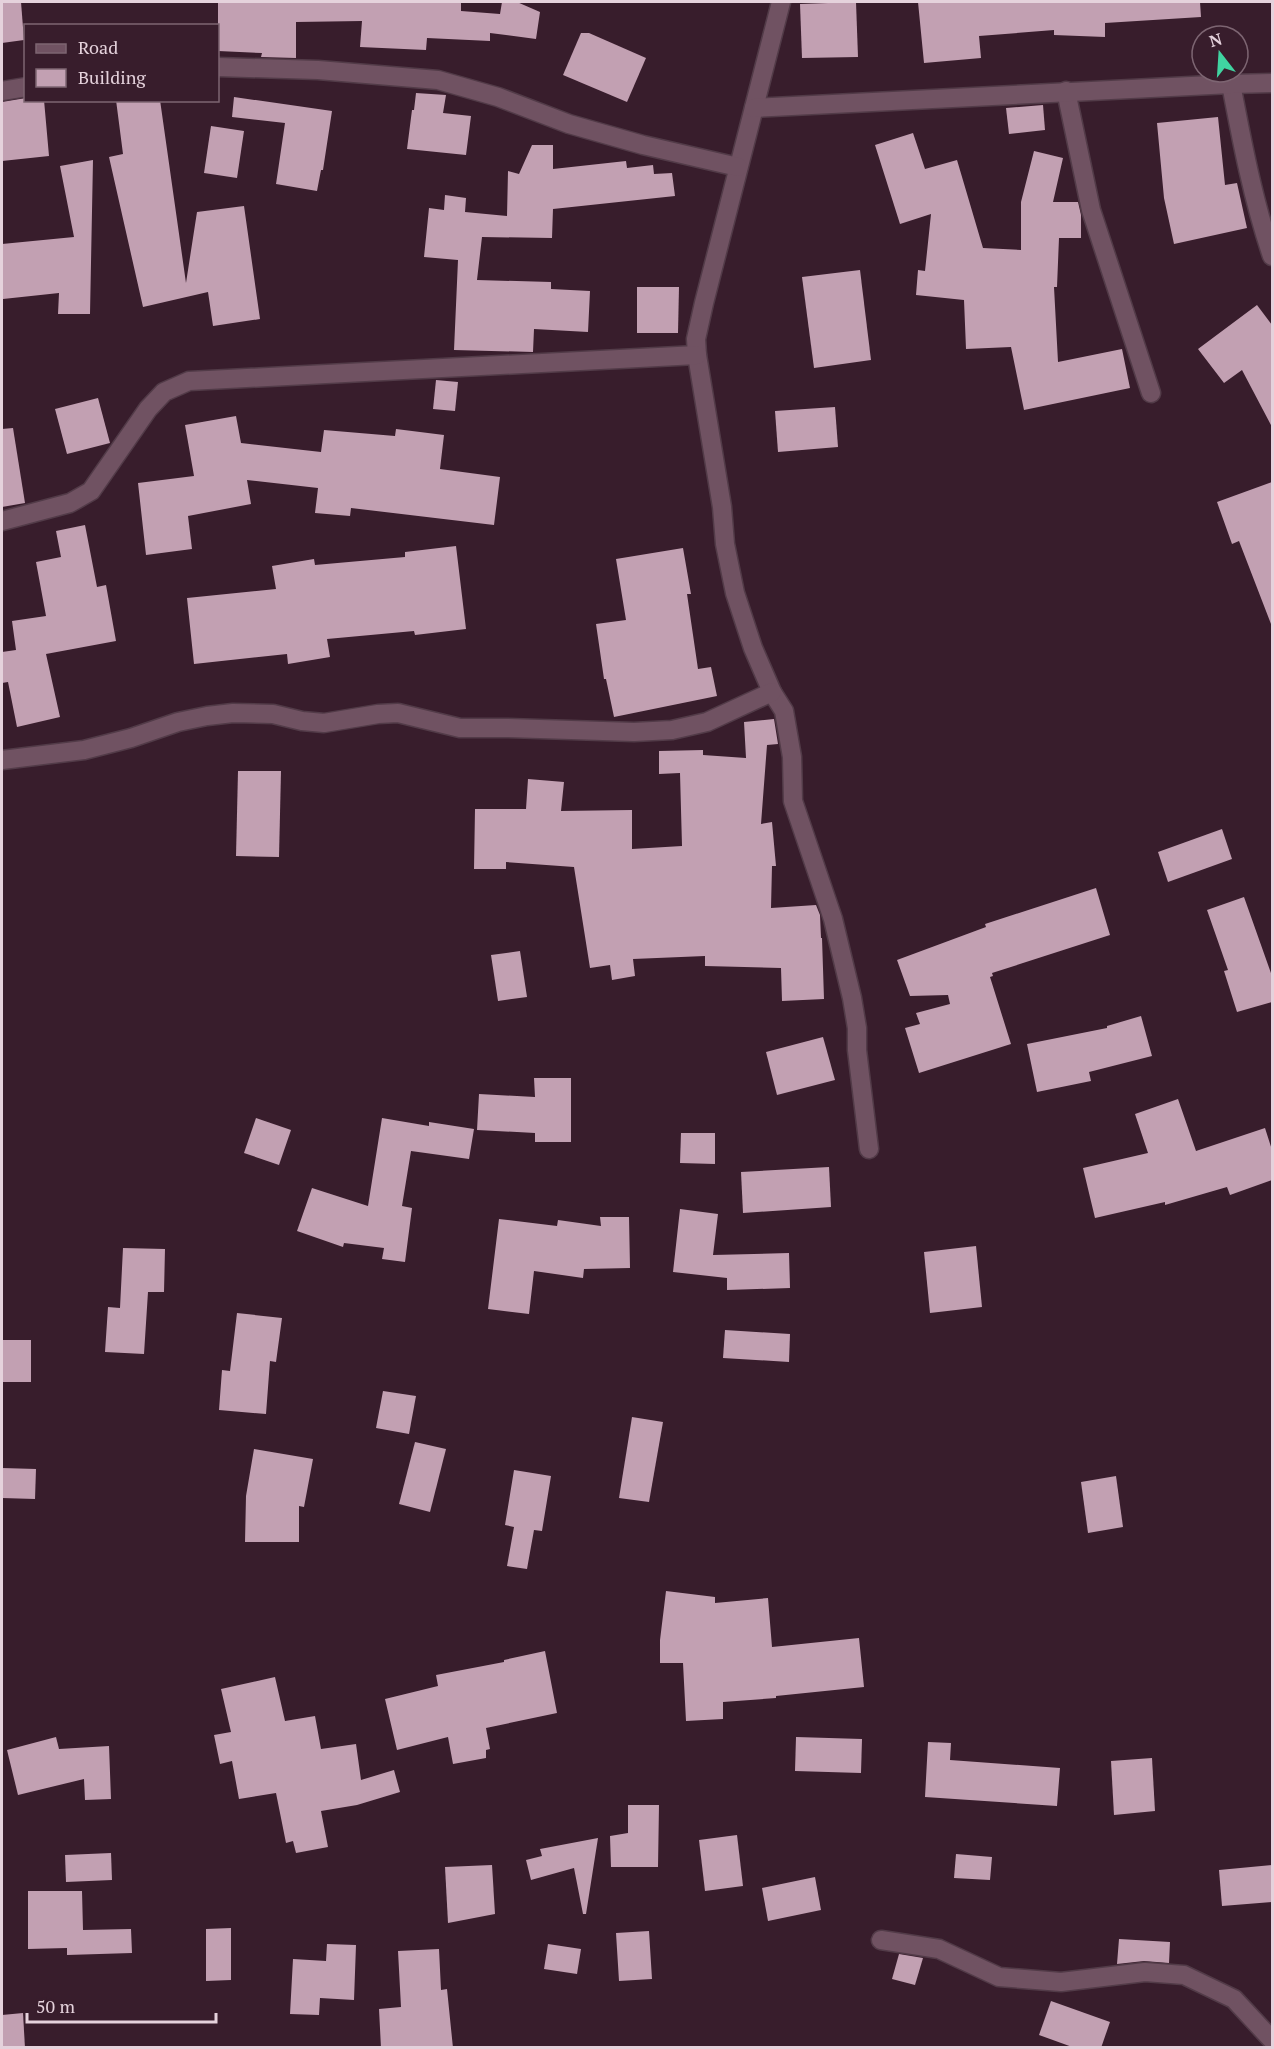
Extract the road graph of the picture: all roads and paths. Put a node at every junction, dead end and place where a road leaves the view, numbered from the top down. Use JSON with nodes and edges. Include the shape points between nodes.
{"nodes":[{"id":1,"x":781,"y":2,"type":"edge"},
{"id":2,"x":219,"y":67,"type":"edge"},
{"id":3,"x":1272,"y":83,"type":"edge"},
{"id":4,"x":1231,"y":84,"type":"joint"},
{"id":5,"x":1250,"y":84,"type":"edge"},
{"id":6,"x":24,"y":87,"type":"edge"},
{"id":7,"x":2,"y":91,"type":"edge"},
{"id":8,"x":1066,"y":92,"type":"junction"},
{"id":9,"x":754,"y":108,"type":"junction"},
{"id":10,"x":738,"y":166,"type":"junction"},
{"id":11,"x":1272,"y":256,"type":"edge"},
{"id":12,"x":697,"y":356,"type":"junction"},
{"id":13,"x":1151,"y":393,"type":"dead end"},
{"id":14,"x":2,"y":521,"type":"edge"},
{"id":15,"x":772,"y":692,"type":"junction"},
{"id":16,"x":2,"y":760,"type":"edge"},
{"id":17,"x":869,"y":1149,"type":"dead end"},
{"id":18,"x":881,"y":1940,"type":"dead end"},
{"id":19,"x":1272,"y":2040,"type":"edge"}],
"edges":[{"from":1,"to":9,"type":"street"},
{"from":2,"to":10,"type":"street","via":[[438,80],[613,137]]},
{"from":3,"to":5,"type":"street"},
{"from":4,"to":8,"type":"street"},
{"from":4,"to":11,"type":"street","via":[[1246,160]]},
{"from":6,"to":7,"type":"street"},
{"from":8,"to":9,"type":"street"},
{"from":8,"to":13,"type":"street","via":[[1091,210]]},
{"from":9,"to":10,"type":"street"},
{"from":10,"to":12,"type":"street","via":[[696,339]]},
{"from":12,"to":14,"type":"street","via":[[189,381],[164,392],[148,409],[91,490],[70,503]]},
{"from":12,"to":15,"type":"street","via":[[735,593]]},
{"from":15,"to":16,"type":"street","via":[[707,722],[672,730],[460,728],[398,713],[324,723],[232,712],[178,722],[84,750]]},
{"from":15,"to":17,"type":"street","via":[[784,711],[794,801],[833,919],[852,998]]},
{"from":18,"to":19,"type":"street","via":[[939,1949],[999,1977],[1061,1983],[1145,1972],[1184,1976],[1234,1999]]}]}
